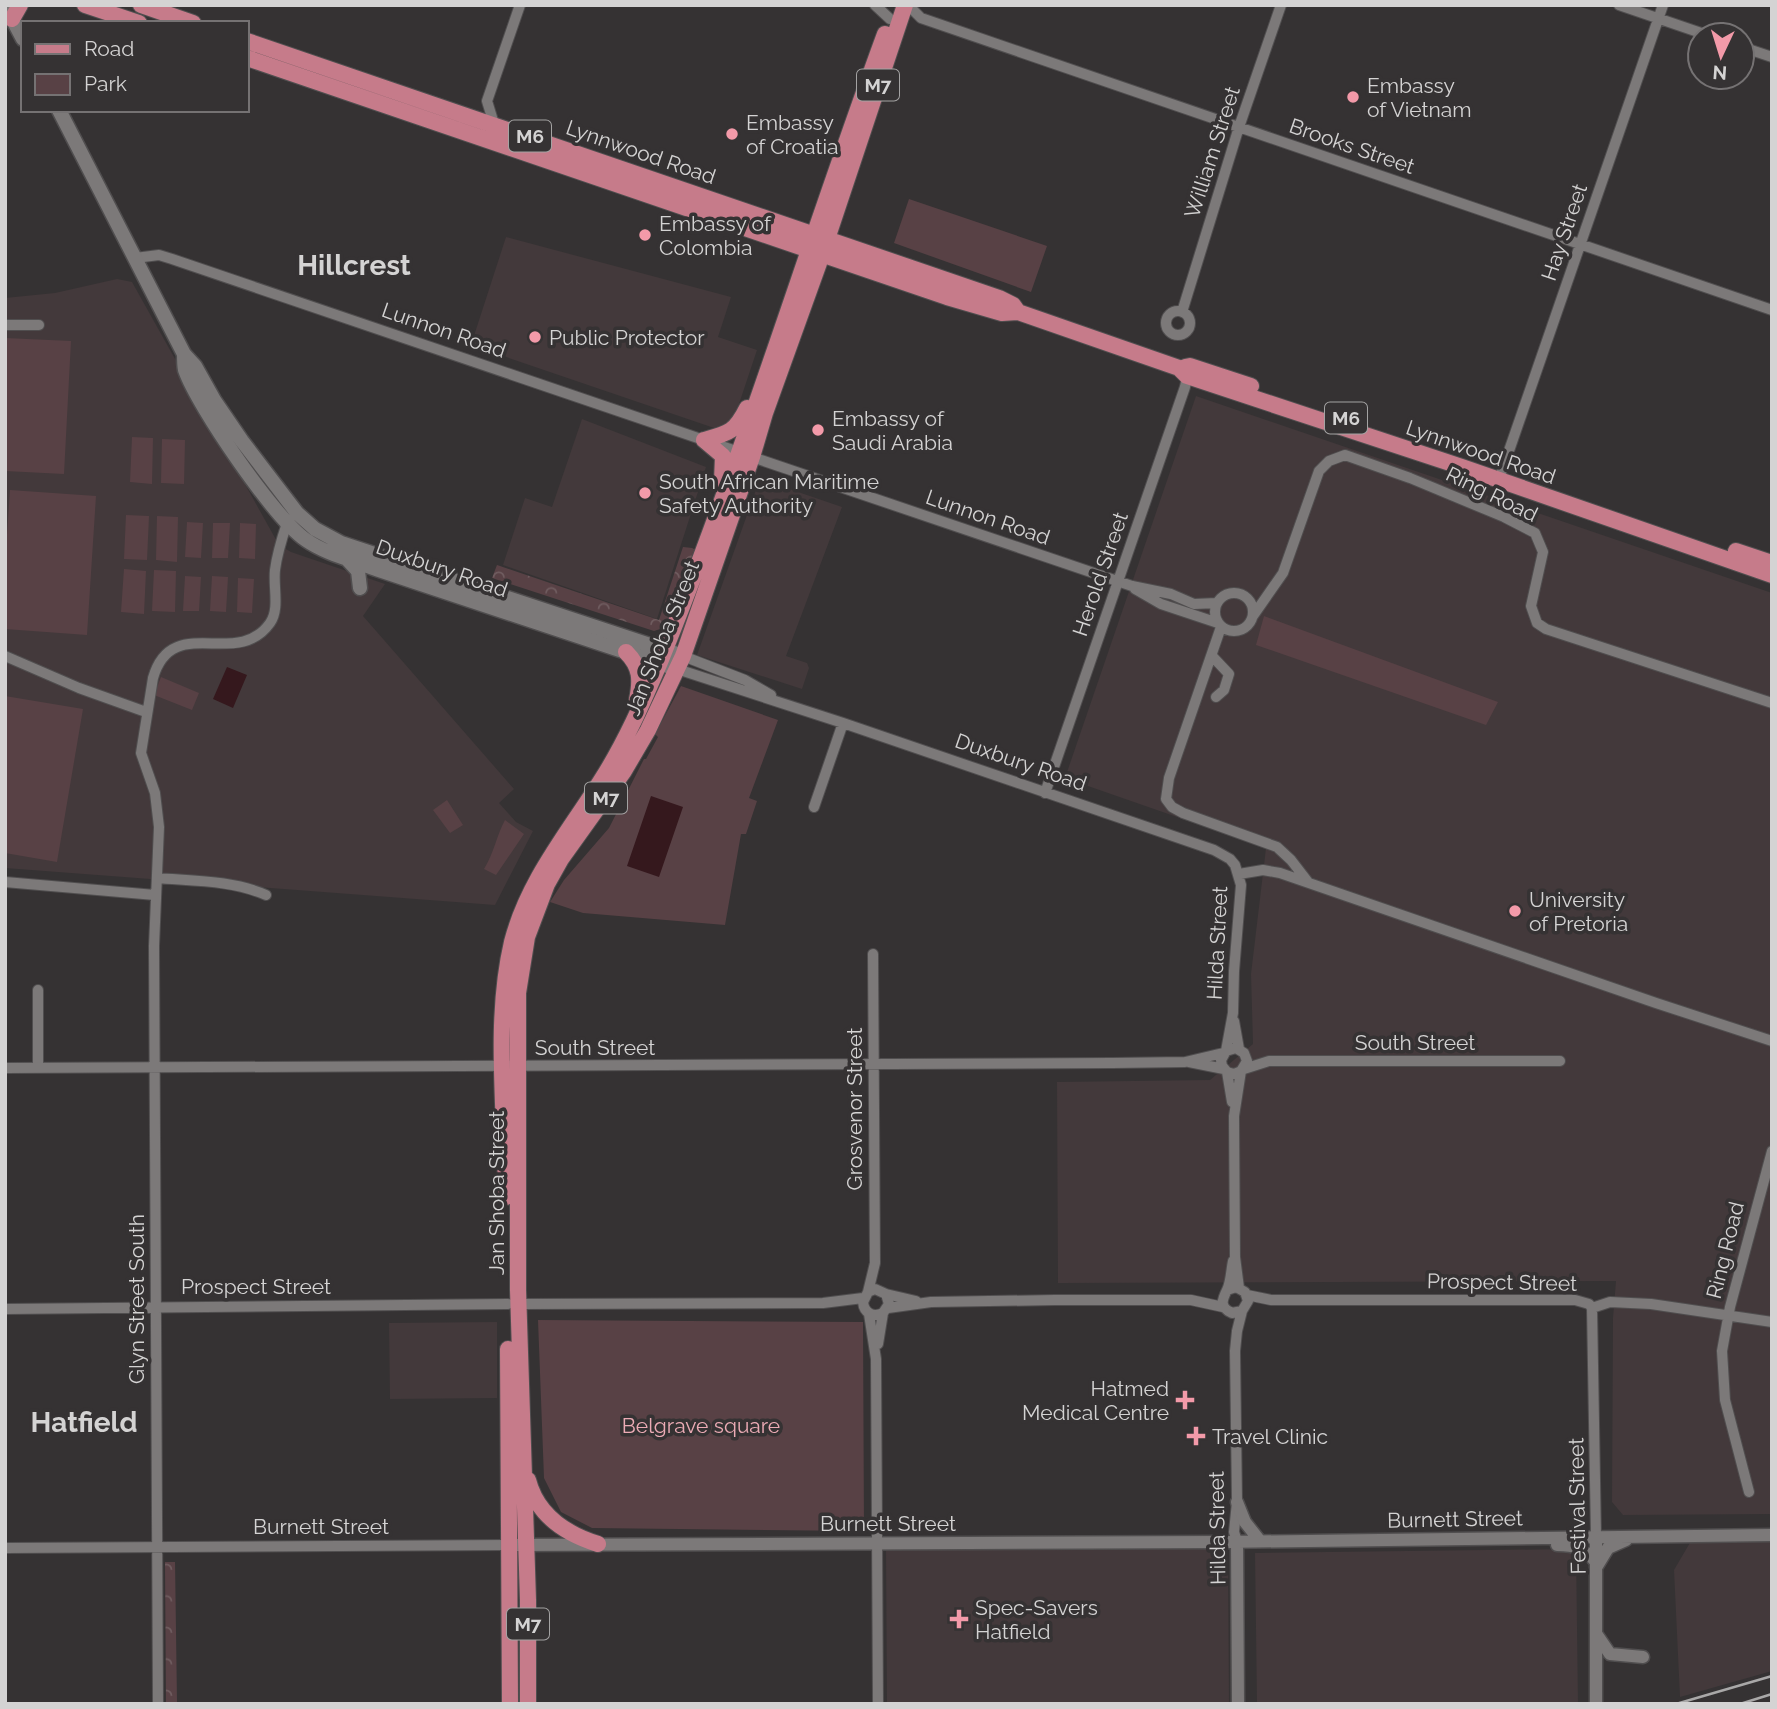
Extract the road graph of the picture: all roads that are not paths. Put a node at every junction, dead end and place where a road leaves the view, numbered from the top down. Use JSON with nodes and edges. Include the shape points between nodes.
{"nodes":[{"id":1,"x":85,"y":5,"type":"edge"},
{"id":2,"x":142,"y":5,"type":"edge"},
{"id":3,"x":520,"y":5,"type":"edge"},
{"id":4,"x":875,"y":5,"type":"edge"},
{"id":5,"x":907,"y":5,"type":"edge"},
{"id":6,"x":1281,"y":5,"type":"edge"},
{"id":7,"x":1619,"y":5,"type":"edge"},
{"id":8,"x":1663,"y":5,"type":"edge"},
{"id":9,"x":13,"y":10,"type":"edge"},
{"id":10,"x":894,"y":16,"type":"edge"},
{"id":11,"x":921,"y":18,"type":"junction"},
{"id":12,"x":1659,"y":19,"type":"junction"},
{"id":13,"x":133,"y":21,"type":"edge"},
{"id":14,"x":154,"y":21,"type":"edge"},
{"id":15,"x":187,"y":21,"type":"edge"},
{"id":16,"x":1686,"y":28,"type":"edge"},
{"id":17,"x":21,"y":34,"type":"edge"},
{"id":18,"x":248,"y":41,"type":"edge"},
{"id":19,"x":248,"y":58,"type":"edge"},
{"id":20,"x":487,"y":101,"type":"junction"},
{"id":21,"x":60,"y":112,"type":"edge"},
{"id":22,"x":467,"y":115,"type":"junction"},
{"id":23,"x":494,"y":124,"type":"junction"},
{"id":24,"x":1239,"y":127,"type":"junction"},
{"id":25,"x":820,"y":236,"type":"junction"},
{"id":26,"x":1580,"y":244,"type":"junction"},
{"id":27,"x":815,"y":252,"type":"junction"},
{"id":28,"x":135,"y":258,"type":"junction"},
{"id":29,"x":1772,"y":310,"type":"edge"},
{"id":30,"x":1018,"y":312,"type":"junction"},
{"id":31,"x":1182,"y":312,"type":"dead end"},
{"id":32,"x":5,"y":325,"type":"edge"},
{"id":33,"x":39,"y":325,"type":"dead end"},
{"id":34,"x":184,"y":354,"type":"junction"},
{"id":35,"x":1185,"y":370,"type":"junction"},
{"id":36,"x":760,"y":389,"type":"junction"},
{"id":37,"x":704,"y":440,"type":"junction"},
{"id":38,"x":746,"y":455,"type":"junction"},
{"id":39,"x":1502,"y":471,"type":"junction"},
{"id":40,"x":721,"y":504,"type":"junction"},
{"id":41,"x":287,"y":523,"type":"junction"},
{"id":42,"x":329,"y":537,"type":"junction"},
{"id":43,"x":346,"y":558,"type":"junction"},
{"id":44,"x":1772,"y":563,"type":"edge"},
{"id":45,"x":376,"y":569,"type":"junction"},
{"id":46,"x":426,"y":571,"type":"junction"},
{"id":47,"x":1772,"y":575,"type":"edge"},
{"id":48,"x":1117,"y":581,"type":"junction"},
{"id":49,"x":1132,"y":586,"type":"junction"},
{"id":50,"x":360,"y":588,"type":"dead end"},
{"id":51,"x":1269,"y":592,"type":"junction"},
{"id":52,"x":1243,"y":595,"type":"junction"},
{"id":53,"x":1217,"y":603,"type":"junction"},
{"id":54,"x":1253,"y":616,"type":"junction"},
{"id":55,"x":1219,"y":625,"type":"junction"},
{"id":56,"x":626,"y":652,"type":"junction"},
{"id":57,"x":5,"y":656,"type":"edge"},
{"id":58,"x":662,"y":656,"type":"junction"},
{"id":59,"x":1212,"y":656,"type":"junction"},
{"id":60,"x":680,"y":662,"type":"junction"},
{"id":61,"x":1216,"y":697,"type":"dead end"},
{"id":62,"x":1772,"y":703,"type":"edge"},
{"id":63,"x":146,"y":712,"type":"junction"},
{"id":64,"x":632,"y":723,"type":"junction"},
{"id":65,"x":844,"y":723,"type":"junction"},
{"id":66,"x":1045,"y":793,"type":"junction"},
{"id":67,"x":814,"y":807,"type":"dead end"},
{"id":68,"x":1239,"y":874,"type":"junction"},
{"id":69,"x":157,"y":878,"type":"junction"},
{"id":70,"x":1308,"y":882,"type":"junction"},
{"id":71,"x":5,"y":883,"type":"edge"},
{"id":72,"x":155,"y":895,"type":"junction"},
{"id":73,"x":266,"y":895,"type":"dead end"},
{"id":74,"x":873,"y":954,"type":"dead end"},
{"id":75,"x":38,"y":990,"type":"dead end"},
{"id":76,"x":1233,"y":1013,"type":"junction"},
{"id":77,"x":1772,"y":1041,"type":"edge"},
{"id":78,"x":1242,"y":1051,"type":"junction"},
{"id":79,"x":1224,"y":1052,"type":"junction"},
{"id":80,"x":1269,"y":1061,"type":"junction"},
{"id":81,"x":1560,"y":1061,"type":"dead end"},
{"id":82,"x":1185,"y":1062,"type":"junction"},
{"id":83,"x":873,"y":1064,"type":"junction"},
{"id":84,"x":511,"y":1067,"type":"junction"},
{"id":85,"x":5,"y":1068,"type":"edge"},
{"id":86,"x":38,"y":1068,"type":"junction"},
{"id":87,"x":155,"y":1069,"type":"junction"},
{"id":88,"x":1243,"y":1070,"type":"junction"},
{"id":89,"x":1226,"y":1071,"type":"junction"},
{"id":90,"x":1234,"y":1116,"type":"junction"},
{"id":91,"x":1772,"y":1151,"type":"edge"},
{"id":92,"x":1235,"y":1257,"type":"junction"},
{"id":93,"x":875,"y":1263,"type":"junction"},
{"id":94,"x":1243,"y":1291,"type":"junction"},
{"id":95,"x":884,"y":1292,"type":"junction"},
{"id":96,"x":1225,"y":1292,"type":"junction"},
{"id":97,"x":1192,"y":1300,"type":"junction"},
{"id":98,"x":1271,"y":1300,"type":"junction"},
{"id":99,"x":931,"y":1302,"type":"junction"},
{"id":100,"x":866,"y":1303,"type":"junction"},
{"id":101,"x":513,"y":1304,"type":"junction"},
{"id":102,"x":155,"y":1306,"type":"junction"},
{"id":103,"x":1592,"y":1308,"type":"junction"},
{"id":104,"x":5,"y":1309,"type":"edge"},
{"id":105,"x":1226,"y":1309,"type":"junction"},
{"id":106,"x":885,"y":1310,"type":"junction"},
{"id":107,"x":1244,"y":1310,"type":"junction"},
{"id":108,"x":1728,"y":1315,"type":"junction"},
{"id":109,"x":1772,"y":1322,"type":"edge"},
{"id":110,"x":1235,"y":1351,"type":"junction"},
{"id":111,"x":876,"y":1359,"type":"junction"},
{"id":112,"x":523,"y":1457,"type":"junction"},
{"id":113,"x":1749,"y":1492,"type":"dead end"},
{"id":114,"x":1237,"y":1502,"type":"junction"},
{"id":115,"x":1772,"y":1535,"type":"edge"},
{"id":116,"x":1596,"y":1536,"type":"junction"},
{"id":117,"x":1636,"y":1537,"type":"junction"},
{"id":118,"x":1486,"y":1538,"type":"junction"},
{"id":119,"x":1237,"y":1541,"type":"junction"},
{"id":120,"x":1260,"y":1541,"type":"junction"},
{"id":121,"x":876,"y":1542,"type":"junction"},
{"id":122,"x":598,"y":1544,"type":"junction"},
{"id":123,"x":518,"y":1545,"type":"junction"},
{"id":124,"x":158,"y":1547,"type":"junction"},
{"id":125,"x":5,"y":1548,"type":"edge"},
{"id":126,"x":1596,"y":1564,"type":"junction"},
{"id":127,"x":1597,"y":1634,"type":"junction"},
{"id":128,"x":1643,"y":1657,"type":"dead end"},
{"id":129,"x":158,"y":1704,"type":"edge"},
{"id":130,"x":510,"y":1704,"type":"edge"},
{"id":131,"x":527,"y":1704,"type":"edge"},
{"id":132,"x":878,"y":1704,"type":"edge"},
{"id":133,"x":1238,"y":1704,"type":"edge"},
{"id":134,"x":1596,"y":1704,"type":"edge"}],
"edges":[{"from":1,"to":13,"type":"main road"},
{"from":2,"to":14,"type":"main road","via":[[143,15]]},
{"from":2,"to":15,"type":"main road"},
{"from":3,"to":20,"type":"street"},
{"from":4,"to":10,"type":"street"},
{"from":5,"to":10,"type":"main road","name":"Jan Shoba Street","number":"M7"},
{"from":5,"to":11,"type":"street","name":"Brooks Street"},
{"from":6,"to":24,"type":"street","name":"William Street"},
{"from":7,"to":12,"type":"street"},
{"from":8,"to":12,"type":"street","name":"Hay Street"},
{"from":9,"to":17,"type":"main road"},
{"from":10,"to":11,"type":"street"},
{"from":10,"to":25,"type":"main road","name":"Jan Shoba Street","number":"M7"},
{"from":11,"to":24,"type":"street","name":"Brooks Street"},
{"from":12,"to":16,"type":"street"},
{"from":12,"to":26,"type":"street","name":"Hay Street"},
{"from":18,"to":22,"type":"main road","name":"Lynnwood Road","number":"M6"},
{"from":19,"to":27,"type":"main road","name":"Lynnwood Road","number":"M6"},
{"from":20,"to":22,"type":"street"},
{"from":20,"to":23,"type":"street"},
{"from":21,"to":28,"type":"main road","name":"Duxbury Road"},
{"from":22,"to":23,"type":"main road","name":"Lynnwood Road","number":"M6"},
{"from":23,"to":25,"type":"main road","name":"Lynnwood Road","number":"M6"},
{"from":24,"to":26,"type":"street","name":"Brooks Street"},
{"from":24,"to":31,"type":"street","name":"William Street"},
{"from":25,"to":27,"type":"main road","name":"Jan Shoba Street","number":"M7"},
{"from":25,"to":30,"type":"main road","name":"Lynnwood Road","number":"M6","via":[[999,298]]},
{"from":26,"to":29,"type":"street","name":"Brooks Street"},
{"from":26,"to":39,"type":"street","name":"Hay Street"},
{"from":27,"to":30,"type":"main road","name":"Lynnwood Road","number":"M6","via":[[992,311]]},
{"from":27,"to":36,"type":"main road","name":"Jan Shoba Street","number":"M7"},
{"from":27,"to":38,"type":"main road","name":"Jan Shoba Street","number":"M7","via":[[765,413]]},
{"from":28,"to":34,"type":"main road","name":"Duxbury Road"},
{"from":28,"to":37,"type":"street","name":"Lunnon Road","via":[[159,255],[172,259]]},
{"from":30,"to":35,"type":"main road","name":"Lynnwood Road","number":"M6"},
{"from":32,"to":33,"type":"street"},
{"from":34,"to":41,"type":"main road","name":"Duxbury Road","via":[[186,372],[202,403]]},
{"from":34,"to":42,"type":"main road","name":"Duxbury Road","via":[[297,513]]},
{"from":35,"to":39,"type":"main road","name":"Lynnwood Road","number":"M6"},
{"from":35,"to":47,"type":"main road","name":"Lynnwood Road","number":"M6"},
{"from":35,"to":48,"type":"street","name":"Herold Street","via":[[1185,387]]},
{"from":36,"to":37,"type":"main road","via":[[733,430]]},
{"from":36,"to":38,"type":"main road","name":"Jan Shoba Street","number":"M7"},
{"from":37,"to":38,"type":"street","name":"Lunnon Road"},
{"from":37,"to":40,"type":"main road","via":[[723,456]]},
{"from":38,"to":40,"type":"main road"},
{"from":38,"to":48,"type":"street","name":"Lunnon Road"},
{"from":38,"to":60,"type":"main road","name":"Jan Shoba Street","number":"M7"},
{"from":39,"to":44,"type":"main road","name":"Lynnwood Road","number":"M6"},
{"from":40,"to":58,"type":"main road","name":"Jan Shoba Street","number":"M7"},
{"from":41,"to":43,"type":"main road","name":"Duxbury Road","via":[[306,541]]},
{"from":41,"to":63,"type":"street","name":"Glyn Street South","via":[[274,572],[275,613],[268,626],[237,644],[189,643],[166,653],[156,668]]},
{"from":42,"to":45,"type":"main road","via":[[369,558]]},
{"from":42,"to":46,"type":"main road","name":"Duxbury Road"},
{"from":43,"to":45,"type":"main road","name":"Duxbury Road"},
{"from":43,"to":50,"type":"main road","via":[[358,571]]},
{"from":45,"to":46,"type":"main road","via":[[399,566]]},
{"from":45,"to":56,"type":"main road","name":"Duxbury Road"},
{"from":46,"to":58,"type":"main road","name":"Duxbury Road"},
{"from":48,"to":49,"type":"street","name":"Lunnon Road"},
{"from":48,"to":66,"type":"street","name":"Herold Street"},
{"from":49,"to":53,"type":"street","name":"Lunnon Road","via":[[1194,604]]},
{"from":49,"to":55,"type":"street","name":"Lunnon Road","via":[[1161,604]]},
{"from":51,"to":52,"type":"street"},
{"from":51,"to":54,"type":"street","name":"Ring Road"},
{"from":51,"to":62,"type":"street","name":"Ring Road","via":[[1283,573],[1319,471],[1345,455],[1535,533],[1543,552],[1531,606],[1537,623],[1546,629]]},
{"from":52,"to":53,"type":"street","via":[[1228,594]]},
{"from":52,"to":54,"type":"street","via":[[1252,604]]},
{"from":53,"to":55,"type":"street","via":[[1214,613]]},
{"from":54,"to":55,"type":"street","via":[[1241,630]]},
{"from":55,"to":59,"type":"street"},
{"from":56,"to":58,"type":"main road","name":"Duxbury Road"},
{"from":56,"to":64,"type":"main road","via":[[636,662],[640,676]]},
{"from":57,"to":63,"type":"street"},
{"from":58,"to":60,"type":"main road","name":"Duxbury Road"},
{"from":58,"to":64,"type":"main road","name":"Jan Shoba Street","number":"M7"},
{"from":59,"to":61,"type":"street","via":[[1228,674],[1224,690]]},
{"from":59,"to":70,"type":"street","via":[[1168,778],[1168,804],[1277,847]]},
{"from":60,"to":65,"type":"street","name":"Duxbury Road","via":[[745,680],[781,702]]},
{"from":60,"to":84,"type":"main road","name":"Jan Shoba Street","number":"M7","via":[[631,761],[561,859],[536,909],[520,976]]},
{"from":63,"to":69,"type":"street","name":"Glyn Street South","via":[[141,752],[157,807]]},
{"from":64,"to":84,"type":"main road","name":"Jan Shoba Street","number":"M7","via":[[603,779],[554,848],[520,917],[505,982]]},
{"from":65,"to":66,"type":"street","name":"Duxbury Road"},
{"from":65,"to":67,"type":"street"},
{"from":66,"to":68,"type":"street","name":"Duxbury Road","via":[[1214,850],[1230,859]]},
{"from":68,"to":70,"type":"street","via":[[1272,871]]},
{"from":68,"to":76,"type":"street","name":"Hilda Street"},
{"from":69,"to":72,"type":"street","name":"Glyn Street South"},
{"from":69,"to":73,"type":"street","via":[[233,885]]},
{"from":70,"to":77,"type":"street"},
{"from":71,"to":72,"type":"street"},
{"from":72,"to":87,"type":"street","name":"Glyn Street South"},
{"from":74,"to":83,"type":"street","name":"Grosvenor Street"},
{"from":75,"to":86,"type":"street"},
{"from":76,"to":78,"type":"street","name":"Hilda Street"},
{"from":76,"to":79,"type":"street","name":"Hilda Street"},
{"from":78,"to":79,"type":"street","via":[[1232,1048]]},
{"from":78,"to":80,"type":"street","name":"South Street"},
{"from":78,"to":88,"type":"street","via":[[1247,1061]]},
{"from":79,"to":82,"type":"street","name":"South Street"},
{"from":79,"to":89,"type":"street","via":[[1221,1060]]},
{"from":80,"to":81,"type":"street","name":"South Street"},
{"from":80,"to":88,"type":"street","name":"South Street"},
{"from":82,"to":83,"type":"street","name":"South Street"},
{"from":82,"to":89,"type":"street","name":"South Street"},
{"from":83,"to":84,"type":"street","name":"South Street"},
{"from":83,"to":93,"type":"street","name":"Grosvenor Street"},
{"from":84,"to":87,"type":"street","name":"South Street"},
{"from":84,"to":101,"type":"main road","name":"Jan Shoba Street","number":"M7"},
{"from":85,"to":86,"type":"street","name":"South Street"},
{"from":86,"to":87,"type":"street","name":"South Street"},
{"from":87,"to":102,"type":"street","name":"Glyn Street South"},
{"from":88,"to":89,"type":"street"},
{"from":88,"to":90,"type":"street"},
{"from":89,"to":90,"type":"street"},
{"from":90,"to":92,"type":"street"},
{"from":91,"to":108,"type":"street","name":"Ring Road"},
{"from":92,"to":94,"type":"street"},
{"from":92,"to":96,"type":"street"},
{"from":93,"to":95,"type":"street","name":"Grosvenor Street"},
{"from":93,"to":100,"type":"street","name":"Grosvenor Street"},
{"from":94,"to":96,"type":"street","via":[[1233,1287]]},
{"from":94,"to":98,"type":"street","name":"Prospect Street"},
{"from":94,"to":107,"type":"street","via":[[1248,1301]]},
{"from":95,"to":99,"type":"street"},
{"from":95,"to":100,"type":"street","via":[[875,1289]]},
{"from":95,"to":106,"type":"street","name":"Grosvenor Street","via":[[889,1301]]},
{"from":96,"to":97,"type":"street"},
{"from":96,"to":105,"type":"street"},
{"from":97,"to":99,"type":"street"},
{"from":97,"to":105,"type":"street"},
{"from":98,"to":103,"type":"street","name":"Prospect Street","via":[[1575,1300]]},
{"from":98,"to":107,"type":"street","name":"Prospect Street"},
{"from":99,"to":106,"type":"street"},
{"from":100,"to":101,"type":"street","name":"Prospect Street"},
{"from":100,"to":106,"type":"street"},
{"from":100,"to":111,"type":"street","name":"Grosvenor Street"},
{"from":101,"to":102,"type":"street","name":"Prospect Street"},
{"from":101,"to":112,"type":"main road","name":"Jan Shoba Street","number":"M7"},
{"from":101,"to":123,"type":"main road","name":"Jan Shoba Street","number":"M7"},
{"from":102,"to":104,"type":"street","name":"Prospect Street"},
{"from":102,"to":124,"type":"street","name":"Glyn Street South"},
{"from":103,"to":108,"type":"street","name":"Prospect Street","via":[[1610,1302],[1651,1304]]},
{"from":103,"to":116,"type":"street","name":"Festival Street"},
{"from":105,"to":107,"type":"street"},
{"from":105,"to":110,"type":"street","name":"Hilda Street"},
{"from":106,"to":111,"type":"street","name":"Grosvenor Street"},
{"from":107,"to":110,"type":"street","name":"Hilda Street"},
{"from":108,"to":109,"type":"street","name":"Ring Road"},
{"from":108,"to":113,"type":"street","via":[[1722,1351],[1724,1387]]},
{"from":110,"to":114,"type":"street","name":"Hilda Street"},
{"from":111,"to":121,"type":"street","name":"Grosvenor Street"},
{"from":112,"to":122,"type":"main road","via":[[533,1494],[544,1512],[568,1532]]},
{"from":112,"to":123,"type":"main road","name":"Jan Shoba Street","number":"M7"},
{"from":114,"to":119,"type":"street","name":"Hilda Street"},
{"from":114,"to":120,"type":"street"},
{"from":115,"to":117,"type":"street","name":"Burnett Street"},
{"from":116,"to":117,"type":"street","name":"Burnett Street"},
{"from":116,"to":118,"type":"street","name":"Burnett Street"},
{"from":116,"to":126,"type":"street","name":"Festival Street"},
{"from":117,"to":126,"type":"street","via":[[1608,1548]]},
{"from":118,"to":120,"type":"street","name":"Burnett Street"},
{"from":118,"to":126,"type":"street","via":[[1506,1544],[1575,1545]]},
{"from":119,"to":120,"type":"street","name":"Burnett Street"},
{"from":119,"to":121,"type":"street","name":"Burnett Street"},
{"from":119,"to":133,"type":"street","name":"Hilda Street"},
{"from":121,"to":122,"type":"street","name":"Burnett Street"},
{"from":121,"to":132,"type":"street","name":"Grosvenor Street"},
{"from":122,"to":123,"type":"street","name":"Burnett Street"},
{"from":123,"to":124,"type":"street","name":"Burnett Street"},
{"from":123,"to":130,"type":"main road","name":"Jan Shoba Street","number":"M7"},
{"from":123,"to":131,"type":"main road","name":"Jan Shoba Street","number":"M7"},
{"from":124,"to":125,"type":"street","name":"Burnett Street"},
{"from":124,"to":129,"type":"street","name":"Glyn Street South"},
{"from":126,"to":127,"type":"street","name":"Festival Street"},
{"from":127,"to":128,"type":"street","via":[[1610,1654]]},
{"from":127,"to":134,"type":"street","name":"Festival Street"}]}
